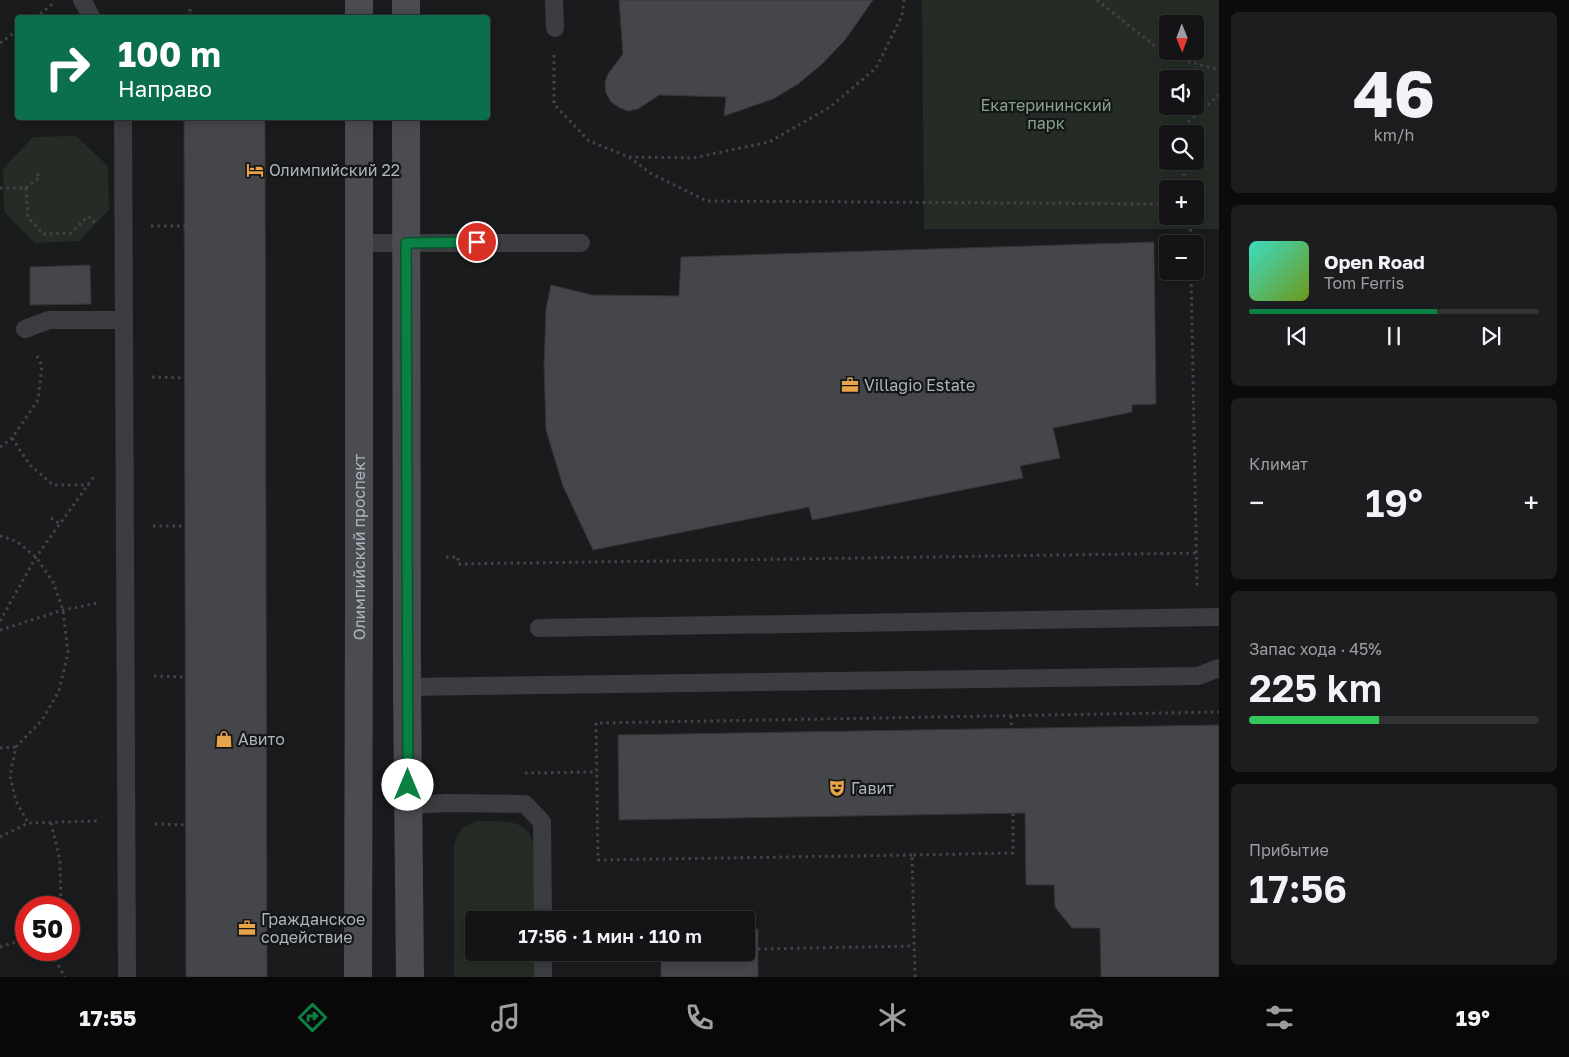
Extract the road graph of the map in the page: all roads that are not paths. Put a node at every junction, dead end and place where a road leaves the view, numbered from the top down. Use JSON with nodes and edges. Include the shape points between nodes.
{"nodes":[{"id":1,"x":82,"y":0,"type":"edge"},
{"id":2,"x":359,"y":0,"type":"edge"},
{"id":3,"x":406,"y":0,"type":"edge"},
{"id":4,"x":554,"y":0,"type":"edge"},
{"id":5,"x":90,"y":15,"type":"edge"},
{"id":6,"x":359,"y":15,"type":"edge"},
{"id":7,"x":406,"y":15,"type":"edge"},
{"id":8,"x":555,"y":28,"type":"road end"},
{"id":9,"x":124,"y":120,"type":"edge"},
{"id":10,"x":359,"y":120,"type":"edge"},
{"id":11,"x":406,"y":120,"type":"edge"},
{"id":12,"x":358,"y":243,"type":"junction"},
{"id":13,"x":406,"y":243,"type":"junction"},
{"id":14,"x":581,"y":243,"type":"dead end"},
{"id":15,"x":124,"y":320,"type":"junction"},
{"id":16,"x":25,"y":329,"type":"road end"},
{"id":17,"x":1219,"y":617,"type":"edge"},
{"id":18,"x":539,"y":628,"type":"dead end"},
{"id":19,"x":1219,"y":668,"type":"edge"},
{"id":20,"x":407,"y":688,"type":"junction"},
{"id":21,"x":408,"y":804,"type":"junction"},
{"id":22,"x":543,"y":911,"type":"edge"},
{"id":23,"x":543,"y":961,"type":"edge"},
{"id":24,"x":127,"y":977,"type":"edge"},
{"id":25,"x":358,"y":977,"type":"edge"},
{"id":26,"x":410,"y":977,"type":"edge"},
{"id":27,"x":543,"y":977,"type":"edge"}],
"edges":[{"from":1,"to":5,"type":"lane"},
{"from":2,"to":6,"type":"main road"},
{"from":3,"to":7,"type":"main road"},
{"from":4,"to":8,"type":"lane"},
{"from":9,"to":15,"type":"lane"},
{"from":10,"to":12,"type":"main road","name":"Олимпийский проспект"},
{"from":11,"to":13,"type":"main road"},
{"from":12,"to":13,"type":"lane"},
{"from":12,"to":25,"type":"main road","name":"Олимпийский проспект"},
{"from":13,"to":14,"type":"lane"},
{"from":13,"to":20,"type":"main road"},
{"from":15,"to":16,"type":"lane","via":[[49,320]]},
{"from":15,"to":24,"type":"lane"},
{"from":17,"to":18,"type":"lane"},
{"from":19,"to":20,"type":"lane","via":[[1198,676]]},
{"from":20,"to":21,"type":"main road"},
{"from":21,"to":22,"type":"lane","via":[[525,804],[542,822]]},
{"from":21,"to":26,"type":"main road"},
{"from":23,"to":27,"type":"lane"}]}
